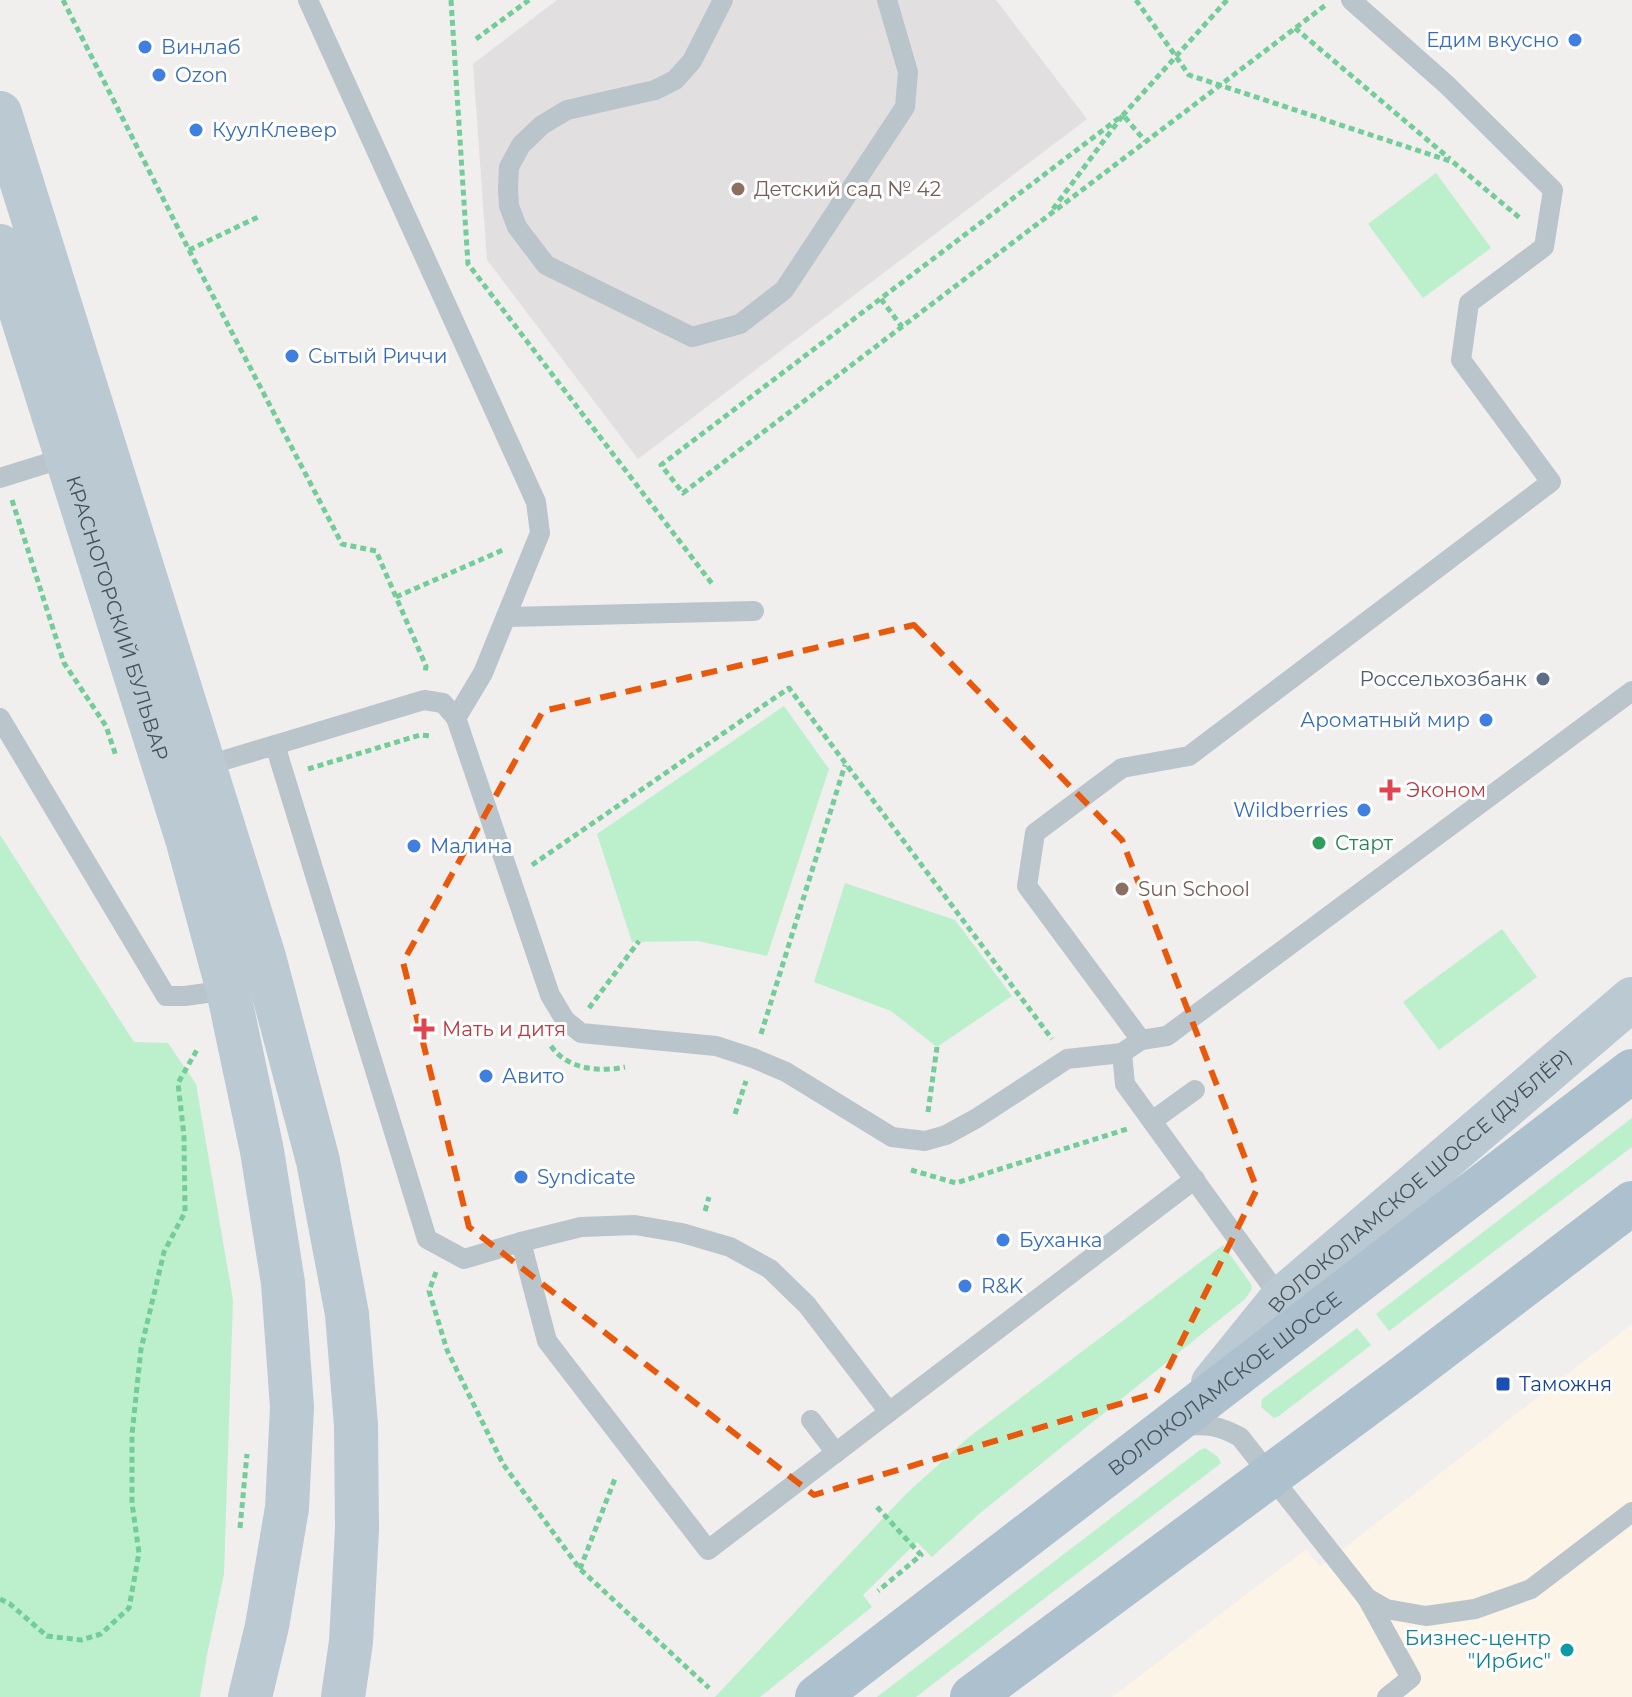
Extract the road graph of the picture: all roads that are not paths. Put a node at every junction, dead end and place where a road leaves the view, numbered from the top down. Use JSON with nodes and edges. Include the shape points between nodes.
{"nodes":[{"id":1,"x":308,"y":0,"type":"edge"},
{"id":2,"x":723,"y":0,"type":"edge"},
{"id":3,"x":887,"y":0,"type":"edge"},
{"id":4,"x":1351,"y":0,"type":"edge"},
{"id":5,"x":0,"y":113,"type":"edge"},
{"id":6,"x":0,"y":246,"type":"edge"},
{"id":7,"x":67,"y":457,"type":"junction"},
{"id":8,"x":2,"y":477,"type":"edge"},
{"id":9,"x":744,"y":611,"type":"road end"},
{"id":10,"x":506,"y":617,"type":"junction"},
{"id":11,"x":1632,"y":691,"type":"edge"},
{"id":12,"x":0,"y":718,"type":"edge"},
{"id":13,"x":456,"y":718,"type":"junction"},
{"id":14,"x":275,"y":745,"type":"junction"},
{"id":15,"x":200,"y":750,"type":"junction"},
{"id":16,"x":228,"y":990,"type":"junction"},
{"id":17,"x":1632,"y":999,"type":"edge"},
{"id":18,"x":1141,"y":1040,"type":"junction"},
{"id":19,"x":1122,"y":1053,"type":"junction"},
{"id":20,"x":1632,"y":1071,"type":"edge"},
{"id":21,"x":1195,"y":1090,"type":"dead end"},
{"id":22,"x":1152,"y":1121,"type":"junction"},
{"id":23,"x":1195,"y":1179,"type":"junction"},
{"id":24,"x":1632,"y":1203,"type":"edge"},
{"id":25,"x":521,"y":1242,"type":"junction"},
{"id":26,"x":1281,"y":1299,"type":"junction"},
{"id":27,"x":889,"y":1412,"type":"junction"},
{"id":28,"x":1180,"y":1419,"type":"junction"},
{"id":29,"x":811,"y":1420,"type":"dead end"},
{"id":30,"x":836,"y":1453,"type":"junction"},
{"id":31,"x":1271,"y":1475,"type":"junction"},
{"id":32,"x":1632,"y":1512,"type":"edge"},
{"id":33,"x":1367,"y":1598,"type":"junction"},
{"id":34,"x":250,"y":1697,"type":"edge"},
{"id":35,"x":343,"y":1697,"type":"edge"},
{"id":36,"x":817,"y":1697,"type":"edge"},
{"id":37,"x":972,"y":1697,"type":"edge"},
{"id":38,"x":1387,"y":1697,"type":"edge"}],
"edges":[{"from":1,"to":10,"type":"lane","via":[[536,502],[540,533]]},
{"from":2,"to":3,"type":"lane","via":[[692,61],[675,80],[655,90],[567,110],[521,145],[509,167],[509,206],[517,227],[546,265],[692,337],[740,324],[784,290],[905,107],[908,72]]},
{"from":4,"to":18,"type":"lane","via":[[1553,190],[1544,247],[1469,303],[1461,360],[1551,482],[1189,756],[1122,768],[1035,833],[1027,886]]},
{"from":5,"to":15,"type":"main road","name":"КРАСНОГОРСКИЙ БУЛЬВАР"},
{"from":6,"to":7,"type":"main road","name":"КРАСНОГОРСКИЙ БУЛЬВАР"},
{"from":7,"to":8,"type":"lane"},
{"from":7,"to":16,"type":"main road","name":"КРАСНОГОРСКИЙ БУЛЬВАР","via":[[188,842]]},
{"from":9,"to":10,"type":"lane"},
{"from":10,"to":13,"type":"lane","via":[[483,673]]},
{"from":11,"to":18,"type":"lane","via":[[1167,1036]]},
{"from":12,"to":16,"type":"lane","via":[[166,996]]},
{"from":13,"to":14,"type":"lane","via":[[443,703],[424,700]]},
{"from":13,"to":19,"type":"lane","via":[[550,995],[565,1020],[581,1033],[716,1046],[786,1072],[892,1137],[925,1141],[977,1118],[1067,1059]]},
{"from":14,"to":15,"type":"lane"},
{"from":14,"to":25,"type":"lane","via":[[427,1239],[464,1259]]},
{"from":15,"to":35,"type":"main road","name":"КРАСНОГОРСКИЙ БУЛЬВАР","via":[[264,957],[318,1161],[347,1314],[357,1529]]},
{"from":16,"to":34,"type":"main road","name":"КРАСНОГОРСКИЙ БУЛЬВАР","via":[[283,1283],[292,1407],[287,1508]]},
{"from":17,"to":26,"type":"main road","name":"ВОЛОКОЛАМСКОЕ ШОССЕ (ДУБЛЁР)"},
{"from":18,"to":19,"type":"lane"},
{"from":19,"to":22,"type":"lane","via":[[1125,1084]]},
{"from":20,"to":28,"type":"main road","name":"ВОЛОКОЛАМСКОЕ ШОССЕ"},
{"from":21,"to":22,"type":"lane"},
{"from":22,"to":23,"type":"lane"},
{"from":23,"to":26,"type":"lane"},
{"from":23,"to":27,"type":"lane"},
{"from":24,"to":31,"type":"main road"},
{"from":25,"to":27,"type":"lane","via":[[581,1227],[635,1225],[730,1247],[770,1269],[807,1305]]},
{"from":25,"to":30,"type":"lane","via":[[547,1341],[708,1550]]},
{"from":26,"to":28,"type":"main road","name":"ВОЛОКОЛАМСКОЕ ШОССЕ (ДУБЛЁР)"},
{"from":27,"to":30,"type":"lane"},
{"from":28,"to":31,"type":"lane","via":[[1221,1427],[1240,1437]]},
{"from":28,"to":36,"type":"main road","name":"ВОЛОКОЛАМСКОЕ ШОССЕ"},
{"from":29,"to":30,"type":"lane"},
{"from":31,"to":33,"type":"lane"},
{"from":31,"to":37,"type":"main road"},
{"from":32,"to":33,"type":"lane","via":[[1531,1589],[1475,1609],[1426,1616],[1386,1609]]},
{"from":33,"to":38,"type":"lane","via":[[1411,1678]]}]}
